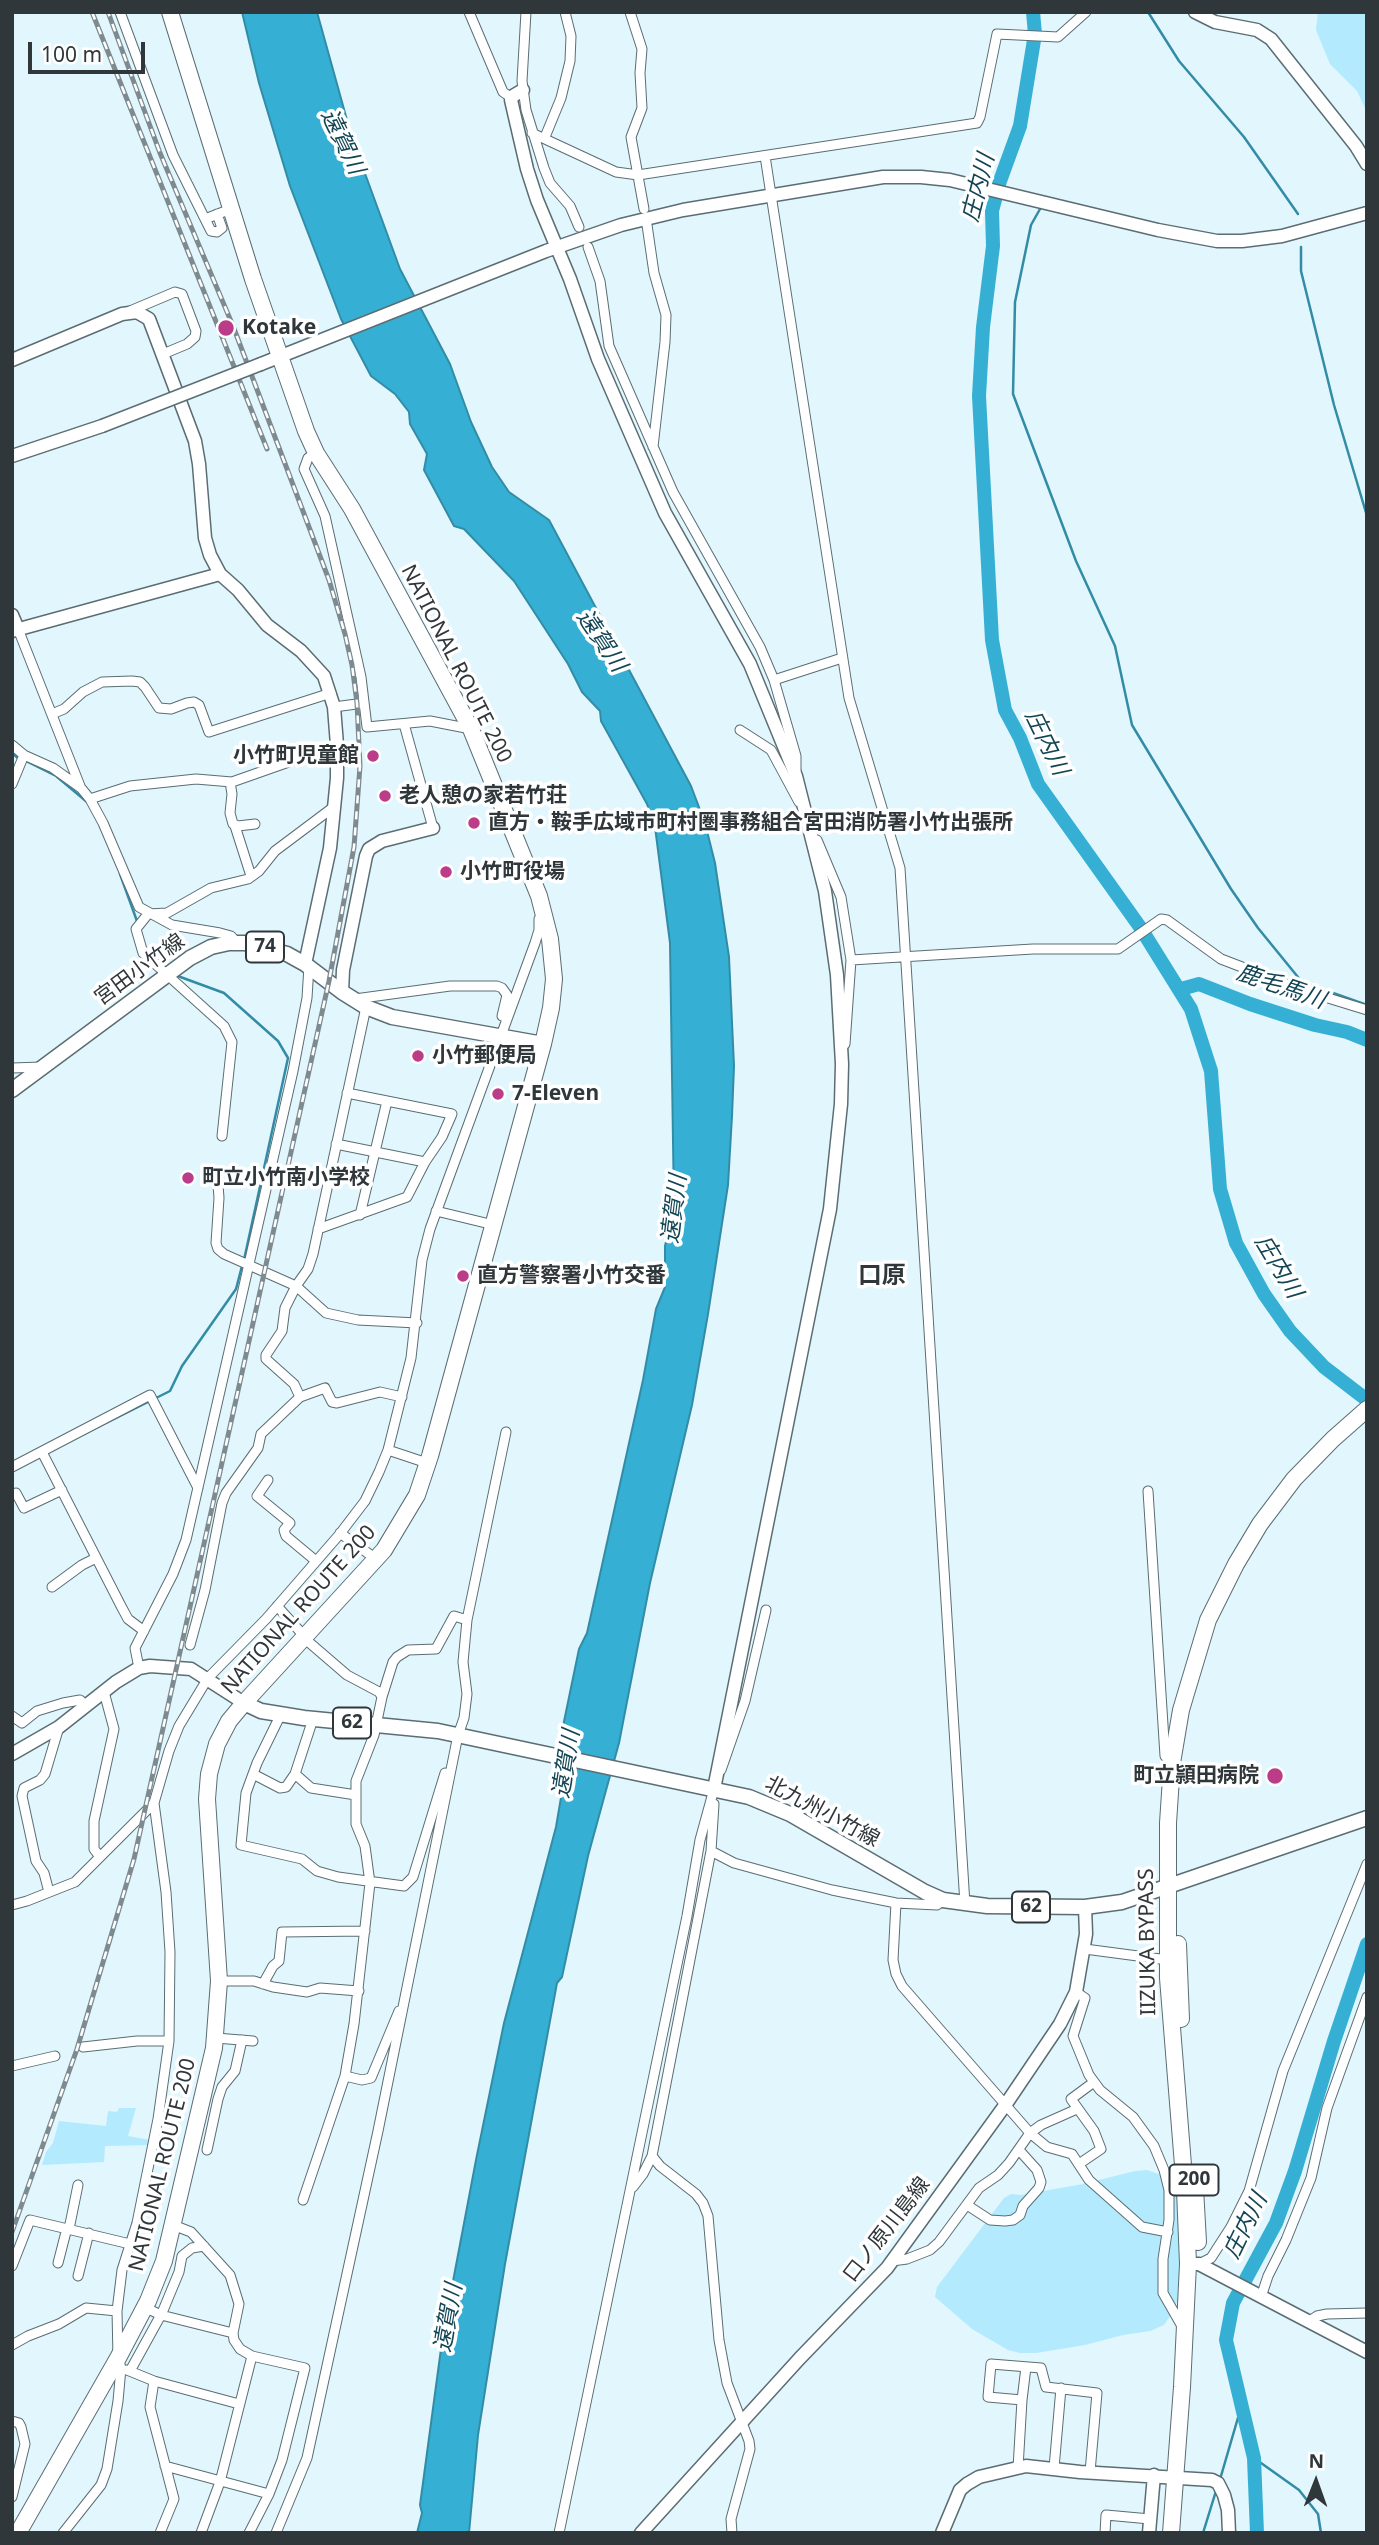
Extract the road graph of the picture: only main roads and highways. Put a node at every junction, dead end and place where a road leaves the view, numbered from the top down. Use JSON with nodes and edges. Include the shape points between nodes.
{"nodes":[{"id":1,"x":170,"y":12,"type":"edge"},
{"id":2,"x":543,"y":1044,"type":"junction"},
{"id":3,"x":12,"y":1090,"type":"edge"},
{"id":4,"x":1364,"y":1417,"type":"edge"},
{"id":5,"x":244,"y":1703,"type":"junction"},
{"id":6,"x":1367,"y":1818,"type":"edge"},
{"id":7,"x":1173,"y":1885,"type":"junction"},
{"id":8,"x":1193,"y":2264,"type":"junction"},
{"id":9,"x":1180,"y":2476,"type":"junction"},
{"id":10,"x":18,"y":2533,"type":"edge"},
{"id":11,"x":1171,"y":2533,"type":"edge"},
{"id":12,"x":1180,"y":2533,"type":"edge"}],
"edges":[{"from":1,"to":2,"type":"highway","name":"NATIONAL ROUTE 200","via":[[224,212],[285,355],[316,453],[352,509],[471,729],[539,896],[554,979]]},
{"from":2,"to":3,"type":"main road","name":"宮田小竹線","number":"74","via":[[392,1017],[354,1000],[307,965],[271,948],[237,943],[211,947],[190,958]]},
{"from":2,"to":5,"type":"highway","name":"NATIONAL ROUTE 200","via":[[416,1495],[376,1559]]},
{"from":4,"to":7,"type":"highway","number":"200","via":[[1291,1496],[1239,1575],[1217,1624],[1188,1715]]},
{"from":4,"to":7,"type":"highway","name":"IIZUKA BYPASS","number":"200","via":[[1294,1479],[1260,1524],[1208,1620],[1181,1710],[1172,1763],[1168,1823]]},
{"from":5,"to":7,"type":"main road","name":"北九州小竹線","number":"62","via":[[313,1719],[421,1728],[712,1786],[790,1814],[943,1900],[1012,1907],[1084,1907],[1122,1902]]},
{"from":5,"to":10,"type":"highway","name":"NATIONAL ROUTE 200","via":[[216,1744],[209,1774],[219,1981],[216,2038],[164,2261],[123,2366]]},
{"from":6,"to":7,"type":"main road","name":"北九州小竹線","number":"62"},
{"from":7,"to":8,"type":"highway","number":"200","via":[[1197,2212]]},
{"from":7,"to":8,"type":"highway","name":"IIZUKA BYPASS","number":"200","via":[[1168,1960]]},
{"from":8,"to":9,"type":"highway","number":"200"},
{"from":8,"to":9,"type":"highway","name":"IIZUKA BYPASS","number":"200","via":[[1185,2331]]},
{"from":9,"to":11,"type":"highway","name":"IIZUKA BYPASS","number":"200"},
{"from":9,"to":12,"type":"highway","number":"200"}]}
